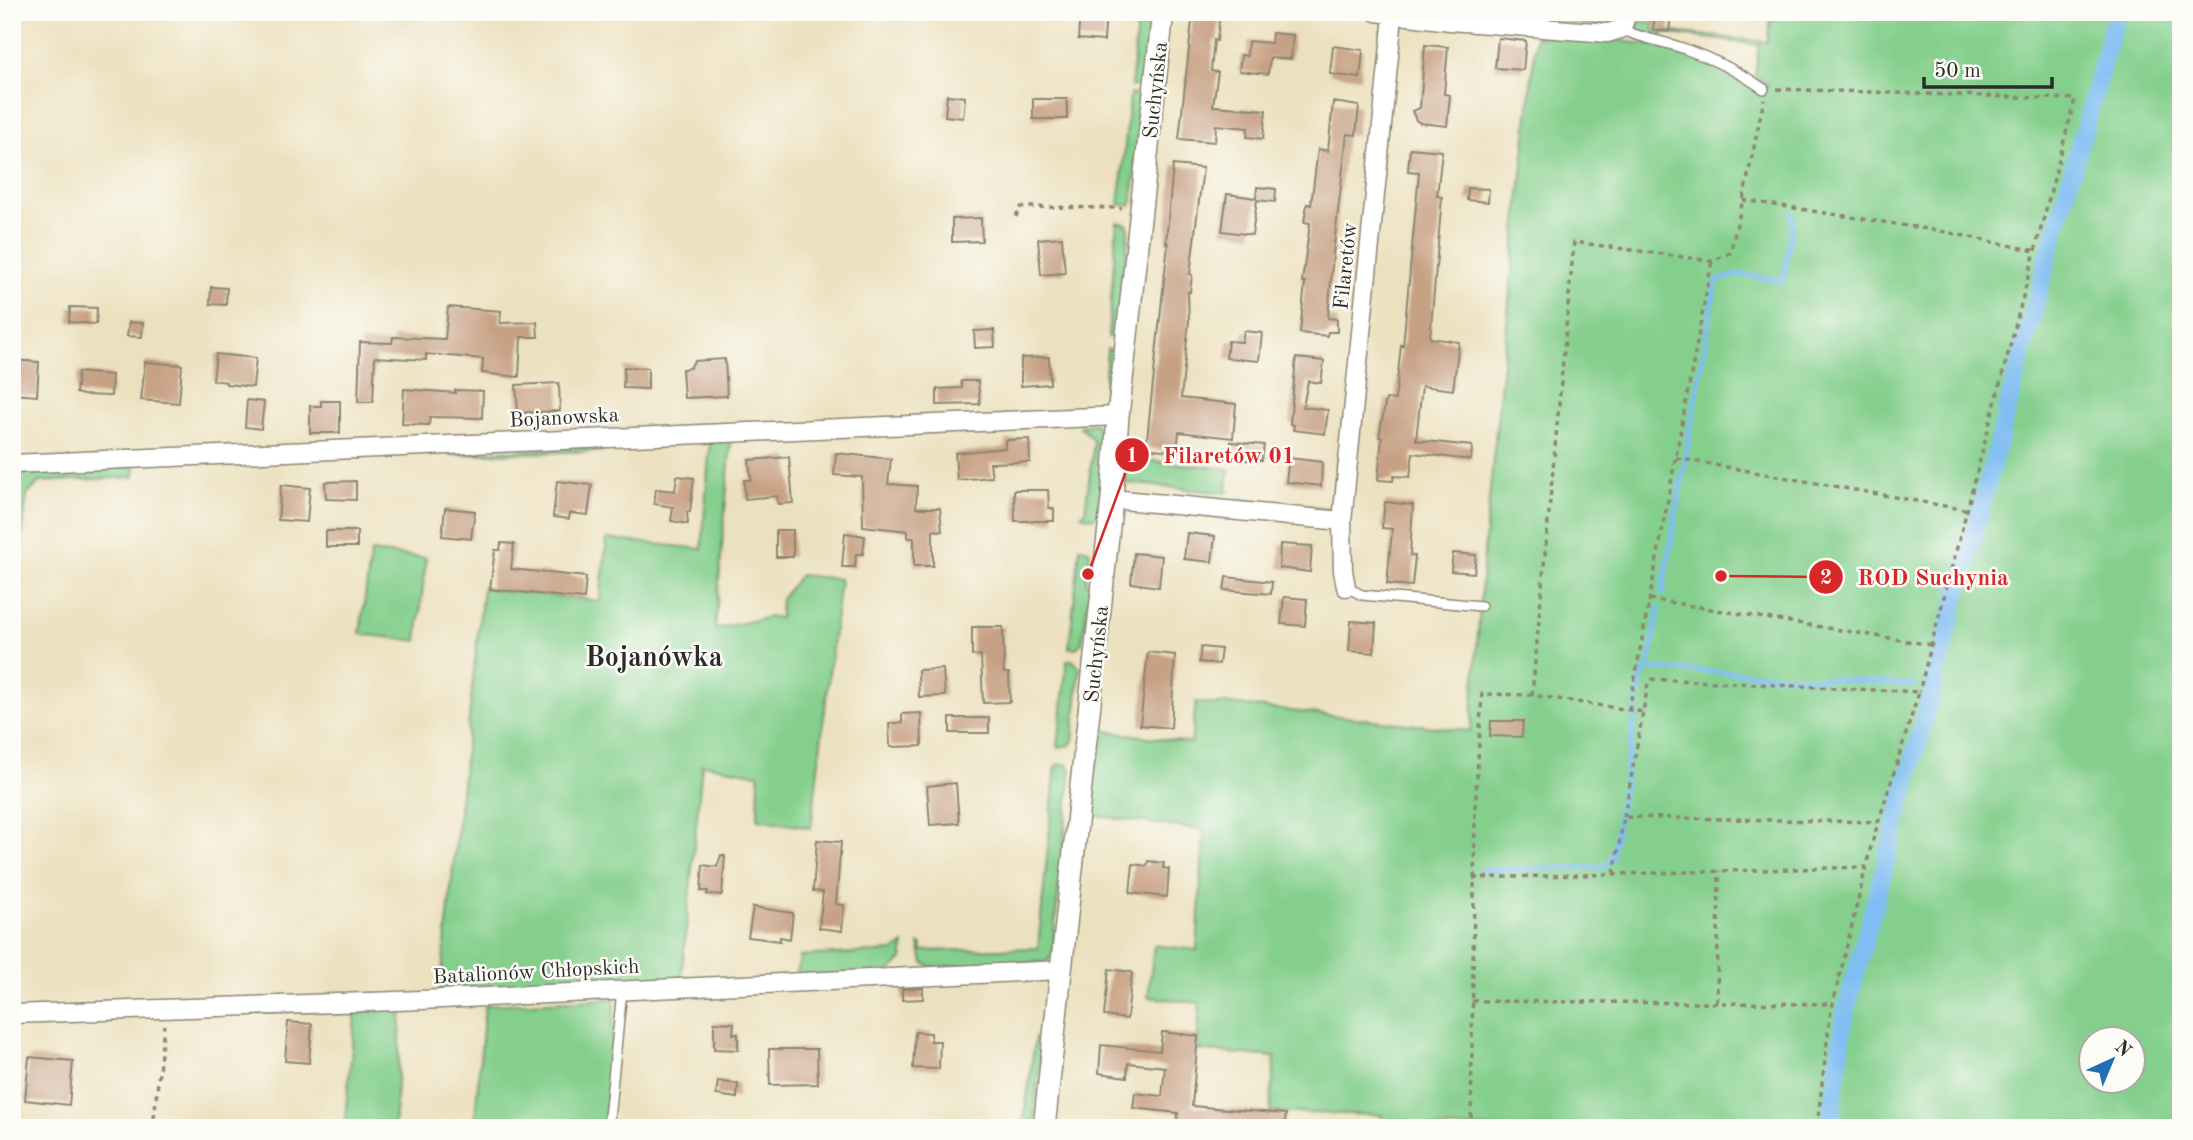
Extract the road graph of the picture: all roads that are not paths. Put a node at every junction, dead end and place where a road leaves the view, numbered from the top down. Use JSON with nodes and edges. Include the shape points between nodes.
{"nodes":[{"id":1,"x":1163,"y":12,"type":"edge"},
{"id":2,"x":1380,"y":16,"type":"edge"},
{"id":3,"x":1625,"y":21,"type":"edge"},
{"id":4,"x":1767,"y":91,"type":"road end"},
{"id":5,"x":1118,"y":416,"type":"junction"},
{"id":6,"x":12,"y":464,"type":"edge"},
{"id":7,"x":1112,"y":499,"type":"junction"},
{"id":8,"x":1342,"y":521,"type":"junction"},
{"id":9,"x":1346,"y":587,"type":"joint"},
{"id":10,"x":1481,"y":607,"type":"dead end"},
{"id":11,"x":1062,"y":970,"type":"junction"},
{"id":12,"x":622,"y":990,"type":"junction"},
{"id":13,"x":12,"y":1014,"type":"edge"},
{"id":14,"x":608,"y":1128,"type":"edge"},
{"id":15,"x":1044,"y":1128,"type":"edge"}],
"edges":[{"from":1,"to":5,"type":"street","name":"Suchyńska"},
{"from":2,"to":3,"type":"street","via":[[1608,33]]},
{"from":2,"to":8,"type":"street","name":"Filaretów"},
{"from":3,"to":4,"type":"lane","via":[[1633,35],[1683,48]]},
{"from":5,"to":6,"type":"street","name":"Bojanowska"},
{"from":5,"to":7,"type":"street","name":"Suchyńska"},
{"from":7,"to":8,"type":"street"},
{"from":7,"to":11,"type":"street","name":"Suchyńska"},
{"from":8,"to":9,"type":"street","name":"Filaretów"},
{"from":9,"to":10,"type":"lane","via":[[1363,595]]},
{"from":11,"to":12,"type":"street","name":"Batalionów Chłopskich"},
{"from":11,"to":15,"type":"street","name":"Suchyńska"},
{"from":12,"to":13,"type":"street","name":"Batalionów Chłopskich"},
{"from":12,"to":14,"type":"lane"}]}
